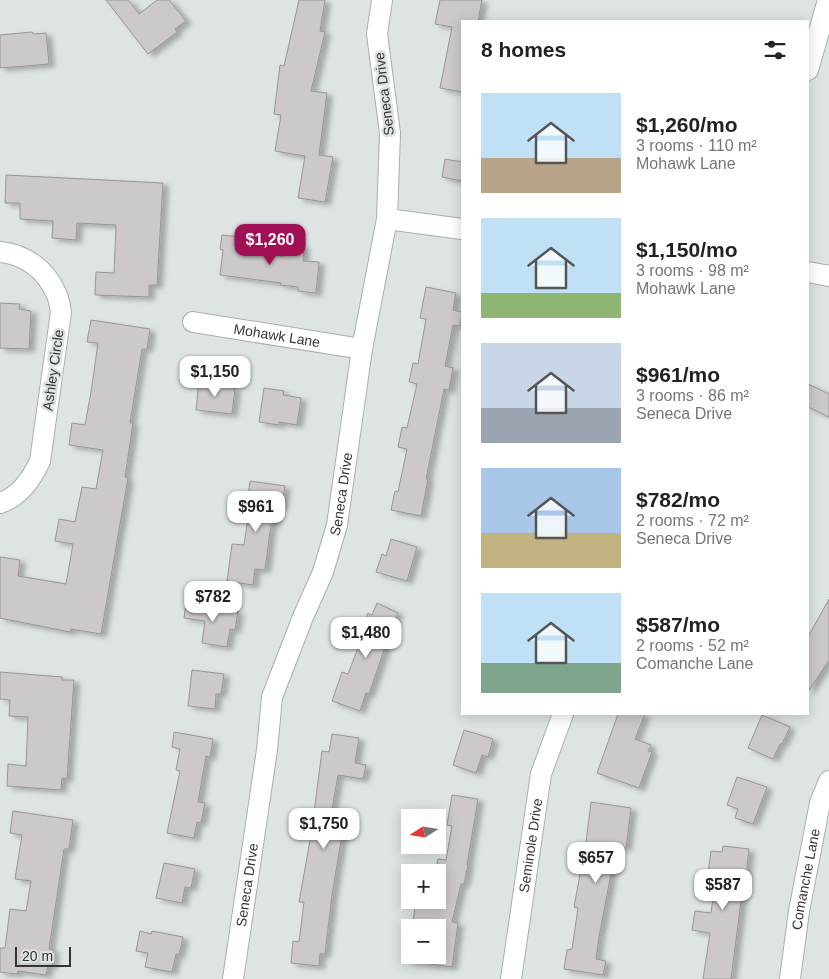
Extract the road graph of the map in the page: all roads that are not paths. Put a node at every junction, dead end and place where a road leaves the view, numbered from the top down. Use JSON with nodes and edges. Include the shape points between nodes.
{"nodes":[{"id":1,"x":382,"y":0,"type":"edge"},
{"id":2,"x":828,"y":0,"type":"edge"},
{"id":3,"x":809,"y":66,"type":"edge"},
{"id":4,"x":387,"y":219,"type":"junction"},
{"id":5,"x":461,"y":229,"type":"edge"},
{"id":6,"x":0,"y":252,"type":"edge"},
{"id":7,"x":809,"y":272,"type":"edge"},
{"id":8,"x":829,"y":276,"type":"edge"},
{"id":9,"x":193,"y":322,"type":"dead end"},
{"id":10,"x":362,"y":349,"type":"junction"},
{"id":11,"x":0,"y":503,"type":"edge"},
{"id":12,"x":562,"y":715,"type":"edge"},
{"id":13,"x":829,"y":781,"type":"edge"},
{"id":14,"x":233,"y":979,"type":"edge"},
{"id":15,"x":511,"y":979,"type":"edge"},
{"id":16,"x":790,"y":979,"type":"edge"}],
"edges":[{"from":1,"to":4,"type":"street","name":"Seneca Drive","via":[[377,34],[390,133]]},
{"from":2,"to":3,"type":"street"},
{"from":4,"to":5,"type":"street"},
{"from":4,"to":10,"type":"street","name":"Seneca Drive"},
{"from":6,"to":11,"type":"street","name":"Ashley Circle","via":[[24,258],[43,274],[57,294],[61,312],[40,461],[32,478],[19,492]]},
{"from":7,"to":8,"type":"street"},
{"from":9,"to":10,"type":"street","name":"Mohawk Lane"},
{"from":10,"to":14,"type":"street","name":"Seneca Drive","via":[[337,526],[323,572],[302,617],[272,698]]},
{"from":12,"to":15,"type":"street","name":"Seminole Drive","via":[[541,774]]},
{"from":13,"to":16,"type":"street","name":"Comanche Lane","via":[[820,803],[800,902]]}]}
